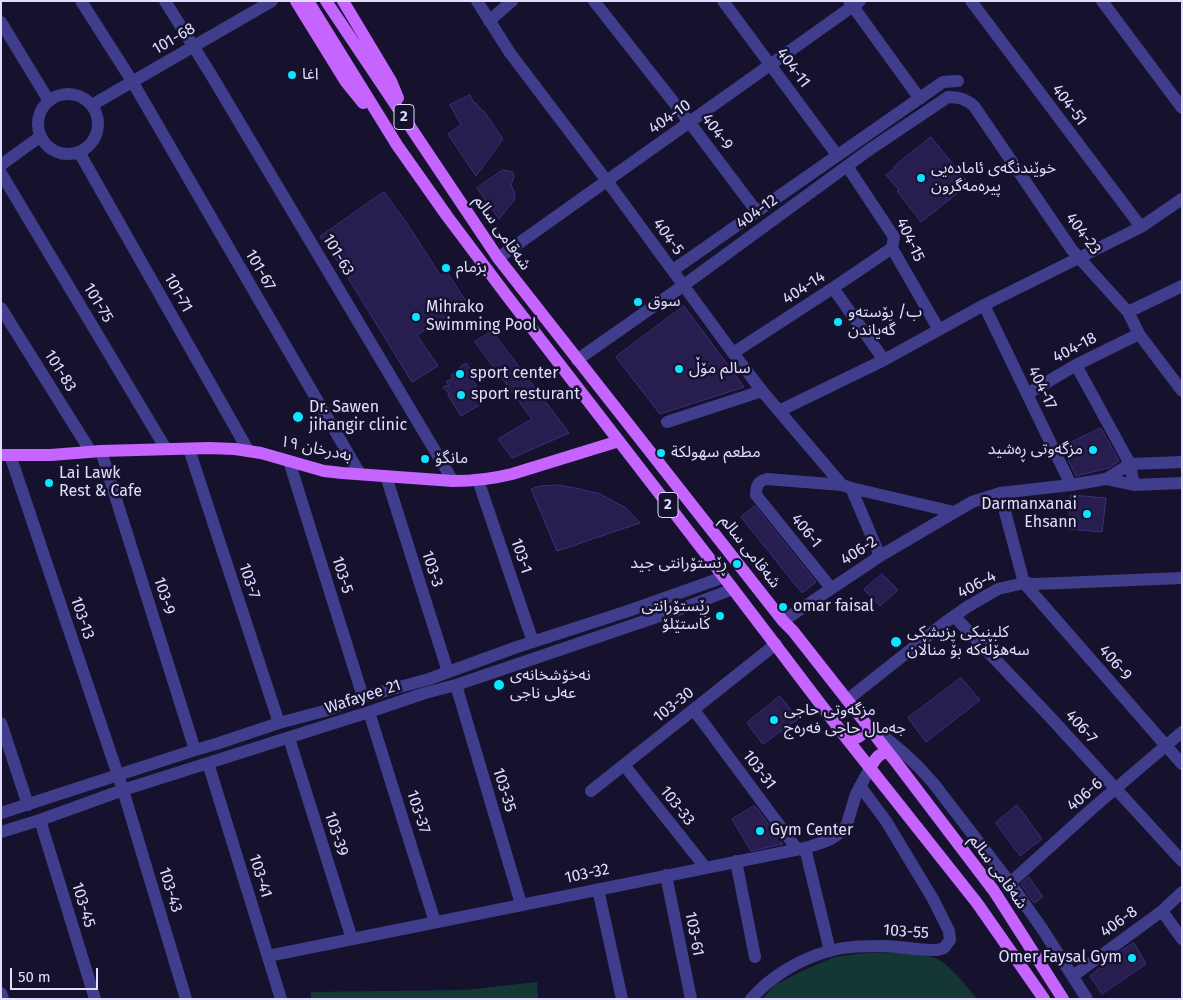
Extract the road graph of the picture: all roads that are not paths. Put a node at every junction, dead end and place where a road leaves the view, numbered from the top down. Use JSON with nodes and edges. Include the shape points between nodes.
{"nodes":[{"id":1,"x":81,"y":1,"type":"edge"},
{"id":2,"x":165,"y":1,"type":"edge"},
{"id":3,"x":272,"y":1,"type":"edge"},
{"id":4,"x":296,"y":1,"type":"edge"},
{"id":5,"x":308,"y":1,"type":"edge"},
{"id":6,"x":326,"y":1,"type":"edge"},
{"id":7,"x":343,"y":1,"type":"edge"},
{"id":8,"x":477,"y":1,"type":"edge"},
{"id":9,"x":512,"y":1,"type":"edge"},
{"id":10,"x":594,"y":1,"type":"edge"},
{"id":11,"x":722,"y":1,"type":"edge"},
{"id":12,"x":971,"y":1,"type":"edge"},
{"id":13,"x":1102,"y":1,"type":"edge"},
{"id":14,"x":854,"y":3,"type":"edge"},
{"id":15,"x":489,"y":21,"type":"junction"},
{"id":16,"x":1,"y":22,"type":"edge"},
{"id":17,"x":193,"y":47,"type":"junction"},
{"id":18,"x":770,"y":65,"type":"junction"},
{"id":19,"x":132,"y":81,"type":"junction"},
{"id":20,"x":958,"y":81,"type":"dead end"},
{"id":21,"x":959,"y":97,"type":"joint"},
{"id":22,"x":920,"y":99,"type":"junction"},
{"id":23,"x":49,"y":101,"type":"junction"},
{"id":24,"x":92,"y":105,"type":"junction"},
{"id":25,"x":1182,"y":108,"type":"edge"},
{"id":26,"x":690,"y":123,"type":"junction"},
{"id":27,"x":409,"y":126,"type":"junction"},
{"id":28,"x":41,"y":136,"type":"junction"},
{"id":29,"x":397,"y":145,"type":"junction"},
{"id":30,"x":80,"y":152,"type":"junction"},
{"id":31,"x":837,"y":155,"type":"junction"},
{"id":32,"x":1,"y":165,"type":"edge"},
{"id":33,"x":847,"y":166,"type":"junction"},
{"id":34,"x":1,"y":173,"type":"edge"},
{"id":35,"x":607,"y":181,"type":"junction"},
{"id":36,"x":1182,"y":199,"type":"edge"},
{"id":37,"x":757,"y":212,"type":"junction"},
{"id":38,"x":1140,"y":227,"type":"junction"},
{"id":39,"x":892,"y":248,"type":"junction"},
{"id":40,"x":498,"y":258,"type":"junction"},
{"id":41,"x":1078,"y":258,"type":"junction"},
{"id":42,"x":673,"y":270,"type":"junction"},
{"id":43,"x":684,"y":286,"type":"junction"},
{"id":44,"x":1182,"y":286,"type":"edge"},
{"id":45,"x":833,"y":288,"type":"junction"},
{"id":46,"x":984,"y":305,"type":"junction"},
{"id":47,"x":1,"y":308,"type":"edge"},
{"id":48,"x":1128,"y":312,"type":"junction"},
{"id":49,"x":939,"y":330,"type":"junction"},
{"id":50,"x":1139,"y":334,"type":"junction"},
{"id":51,"x":733,"y":353,"type":"junction"},
{"id":52,"x":577,"y":360,"type":"junction"},
{"id":53,"x":884,"y":360,"type":"junction"},
{"id":54,"x":1076,"y":365,"type":"junction"},
{"id":55,"x":762,"y":391,"type":"junction"},
{"id":56,"x":1182,"y":391,"type":"edge"},
{"id":57,"x":1027,"y":394,"type":"junction"},
{"id":58,"x":779,"y":411,"type":"junction"},
{"id":59,"x":667,"y":422,"type":"dead end"},
{"id":60,"x":619,"y":442,"type":"junction"},
{"id":61,"x":166,"y":449,"type":"junction"},
{"id":62,"x":189,"y":449,"type":"junction"},
{"id":63,"x":248,"y":450,"type":"junction"},
{"id":64,"x":96,"y":452,"type":"junction"},
{"id":65,"x":6,"y":455,"type":"edge"},
{"id":66,"x":289,"y":461,"type":"junction"},
{"id":67,"x":1182,"y":462,"type":"edge"},
{"id":68,"x":1130,"y":464,"type":"junction"},
{"id":69,"x":360,"y":474,"type":"junction"},
{"id":70,"x":386,"y":476,"type":"junction"},
{"id":71,"x":1106,"y":479,"type":"junction"},
{"id":72,"x":478,"y":480,"type":"junction"},
{"id":73,"x":453,"y":481,"type":"junction"},
{"id":74,"x":1182,"y":483,"type":"edge"},
{"id":75,"x":1071,"y":485,"type":"junction"},
{"id":76,"x":1134,"y":485,"type":"junction"},
{"id":77,"x":847,"y":487,"type":"junction"},
{"id":78,"x":1000,"y":493,"type":"junction"},
{"id":79,"x":954,"y":512,"type":"junction"},
{"id":80,"x":880,"y":556,"type":"junction"},
{"id":81,"x":724,"y":577,"type":"junction"},
{"id":82,"x":1182,"y":578,"type":"edge"},
{"id":83,"x":1024,"y":583,"type":"junction"},
{"id":84,"x":831,"y":588,"type":"junction"},
{"id":85,"x":733,"y":589,"type":"junction"},
{"id":86,"x":954,"y":616,"type":"junction"},
{"id":87,"x":783,"y":621,"type":"junction"},
{"id":88,"x":533,"y":642,"type":"junction"},
{"id":89,"x":776,"y":644,"type":"junction"},
{"id":90,"x":448,"y":672,"type":"junction"},
{"id":91,"x":456,"y":685,"type":"junction"},
{"id":92,"x":363,"y":698,"type":"junction"},
{"id":93,"x":847,"y":700,"type":"junction"},
{"id":94,"x":694,"y":710,"type":"junction"},
{"id":95,"x":369,"y":712,"type":"junction"},
{"id":96,"x":1,"y":723,"type":"edge"},
{"id":97,"x":278,"y":723,"type":"junction"},
{"id":98,"x":868,"y":727,"type":"junction"},
{"id":99,"x":1182,"y":732,"type":"edge"},
{"id":100,"x":289,"y":738,"type":"junction"},
{"id":101,"x":847,"y":739,"type":"junction"},
{"id":102,"x":1166,"y":746,"type":"junction"},
{"id":103,"x":195,"y":750,"type":"junction"},
{"id":104,"x":888,"y":752,"type":"junction"},
{"id":105,"x":208,"y":764,"type":"junction"},
{"id":106,"x":1182,"y":764,"type":"edge"},
{"id":107,"x":624,"y":765,"type":"junction"},
{"id":108,"x":870,"y":768,"type":"junction"},
{"id":109,"x":118,"y":774,"type":"junction"},
{"id":110,"x":860,"y":786,"type":"junction"},
{"id":111,"x":1116,"y":789,"type":"junction"},
{"id":112,"x":123,"y":790,"type":"junction"},
{"id":113,"x":591,"y":791,"type":"dead end"},
{"id":114,"x":28,"y":805,"type":"junction"},
{"id":115,"x":1,"y":813,"type":"edge"},
{"id":116,"x":40,"y":820,"type":"junction"},
{"id":117,"x":1,"y":832,"type":"edge"},
{"id":118,"x":801,"y":848,"type":"junction"},
{"id":119,"x":736,"y":861,"type":"junction"},
{"id":120,"x":1182,"y":861,"type":"edge"},
{"id":121,"x":705,"y":867,"type":"junction"},
{"id":122,"x":666,"y":875,"type":"junction"},
{"id":123,"x":1010,"y":883,"type":"junction"},
{"id":124,"x":598,"y":889,"type":"junction"},
{"id":125,"x":1182,"y":892,"type":"edge"},
{"id":126,"x":521,"y":904,"type":"junction"},
{"id":127,"x":1162,"y":911,"type":"junction"},
{"id":128,"x":435,"y":922,"type":"junction"},
{"id":129,"x":352,"y":939,"type":"junction"},
{"id":130,"x":1182,"y":939,"type":"edge"},
{"id":131,"x":830,"y":951,"type":"junction"},
{"id":132,"x":268,"y":956,"type":"junction"},
{"id":133,"x":755,"y":957,"type":"dead end"},
{"id":134,"x":1073,"y":976,"type":"junction"},
{"id":135,"x":1,"y":993,"type":"edge"},
{"id":136,"x":3,"y":999,"type":"edge"},
{"id":137,"x":95,"y":999,"type":"edge"},
{"id":138,"x":186,"y":999,"type":"edge"},
{"id":139,"x":281,"y":999,"type":"edge"},
{"id":140,"x":622,"y":999,"type":"edge"},
{"id":141,"x":691,"y":999,"type":"edge"},
{"id":142,"x":752,"y":999,"type":"edge"},
{"id":143,"x":1044,"y":999,"type":"edge"},
{"id":144,"x":1063,"y":999,"type":"edge"},
{"id":145,"x":1087,"y":999,"type":"edge"}],
"edges":[{"from":1,"to":19,"type":"street","name":"101-67"},
{"from":2,"to":17,"type":"street","name":"101-63"},
{"from":3,"to":17,"type":"street","name":"101-68"},
{"from":4,"to":29,"type":"main road","name":"شەقامی سالم","via":[[346,82]]},
{"from":5,"to":29,"type":"main road","name":"شەقامی سالم","number":"2"},
{"from":6,"to":27,"type":"main road","name":"شەقامی سالم","number":"2"},
{"from":7,"to":27,"type":"main road","name":"شەقامی سالم","via":[[391,81]]},
{"from":8,"to":15,"type":"street","name":"404-5"},
{"from":9,"to":15,"type":"street"},
{"from":10,"to":26,"type":"street","name":"404-9"},
{"from":11,"to":18,"type":"street","name":"404-11"},
{"from":12,"to":38,"type":"street","name":"404-51"},
{"from":13,"to":25,"type":"street"},
{"from":14,"to":18,"type":"street","name":"404-10"},
{"from":14,"to":22,"type":"street"},
{"from":15,"to":35,"type":"street","name":"404-5"},
{"from":16,"to":23,"type":"street"},
{"from":17,"to":19,"type":"street","name":"101-68"},
{"from":17,"to":73,"type":"street","name":"101-63"},
{"from":18,"to":26,"type":"street","name":"404-10"},
{"from":18,"to":31,"type":"street","name":"404-11"},
{"from":19,"to":24,"type":"street","name":"101-68"},
{"from":19,"to":69,"type":"street","name":"101-67"},
{"from":20,"to":22,"type":"street","via":[[943,82]]},
{"from":21,"to":33,"type":"street","name":"404-12","via":[[948,97]]},
{"from":21,"to":41,"type":"street","name":"404-23","via":[[974,106]]},
{"from":22,"to":31,"type":"street"},
{"from":23,"to":24,"type":"street","via":[[67,94],[76,95]]},
{"from":23,"to":28,"type":"street","via":[[39,117]]},
{"from":24,"to":30,"type":"street","via":[[99,123],[98,132],[88,148]]},
{"from":26,"to":35,"type":"street","name":"404-10"},
{"from":26,"to":37,"type":"street","name":"404-9"},
{"from":27,"to":40,"type":"main road","name":"شەقامی سالم","number":"2"},
{"from":28,"to":30,"type":"street","via":[[53,150],[70,154]]},
{"from":28,"to":32,"type":"street"},
{"from":29,"to":60,"type":"main road","name":"شەقامی سالم","number":"2"},
{"from":30,"to":63,"type":"street","name":"101-71"},
{"from":31,"to":37,"type":"street"},
{"from":33,"to":39,"type":"street","name":"404-15","via":[[894,237]]},
{"from":33,"to":43,"type":"street","name":"404-12"},
{"from":34,"to":61,"type":"street","name":"101-75"},
{"from":35,"to":40,"type":"street","name":"404-10"},
{"from":35,"to":42,"type":"street","name":"404-5"},
{"from":36,"to":38,"type":"street"},
{"from":37,"to":42,"type":"street"},
{"from":38,"to":41,"type":"street"},
{"from":39,"to":45,"type":"street","name":"404-14"},
{"from":39,"to":49,"type":"street","name":"404-15"},
{"from":40,"to":52,"type":"main road","name":"شەقامی سالم","number":"2"},
{"from":41,"to":46,"type":"street"},
{"from":41,"to":48,"type":"street","name":"404-23"},
{"from":42,"to":43,"type":"street","name":"404-5"},
{"from":43,"to":51,"type":"street","name":"404-5"},
{"from":43,"to":52,"type":"street","name":"404-12"},
{"from":44,"to":48,"type":"street"},
{"from":45,"to":51,"type":"street","name":"404-14"},
{"from":45,"to":53,"type":"street"},
{"from":46,"to":49,"type":"street"},
{"from":46,"to":57,"type":"street","name":"404-17"},
{"from":47,"to":64,"type":"street","name":"101-83"},
{"from":48,"to":50,"type":"street","name":"404-23"},
{"from":49,"to":53,"type":"street"},
{"from":50,"to":54,"type":"street","name":"404-18"},
{"from":50,"to":56,"type":"street","name":"404-23"},
{"from":51,"to":55,"type":"street","name":"404-5"},
{"from":52,"to":87,"type":"main road","name":"شەقامی سالم","number":"2"},
{"from":53,"to":58,"type":"street"},
{"from":54,"to":57,"type":"street","name":"404-18"},
{"from":54,"to":68,"type":"street"},
{"from":55,"to":58,"type":"street","name":"404-5"},
{"from":55,"to":59,"type":"street"},
{"from":57,"to":75,"type":"street","name":"404-17"},
{"from":58,"to":77,"type":"street","name":"404-5"},
{"from":60,"to":72,"type":"main road","name":"بەدرخان ١٩","via":[[529,469]]},
{"from":60,"to":81,"type":"main road","name":"شەقامی سالم","number":"2"},
{"from":61,"to":62,"type":"main road","name":"بەدرخان ١٩"},
{"from":61,"to":64,"type":"main road","name":"بەدرخان ١٩"},
{"from":62,"to":63,"type":"main road","name":"بەدرخان ١٩"},
{"from":62,"to":97,"type":"street","name":"103-7"},
{"from":63,"to":66,"type":"main road","name":"بەدرخان ١٩"},
{"from":64,"to":65,"type":"main road","name":"بەدرخان ١٩"},
{"from":64,"to":103,"type":"street","name":"103-9"},
{"from":65,"to":109,"type":"street","name":"103-13"},
{"from":66,"to":69,"type":"main road","name":"بەدرخان ١٩","via":[[324,470]]},
{"from":66,"to":92,"type":"street","name":"103-5"},
{"from":67,"to":68,"type":"street"},
{"from":68,"to":71,"type":"street"},
{"from":68,"to":76,"type":"street"},
{"from":69,"to":70,"type":"main road","name":"بەدرخان ١٩"},
{"from":70,"to":73,"type":"main road","name":"بەدرخان ١٩"},
{"from":70,"to":90,"type":"street","name":"103-3"},
{"from":71,"to":75,"type":"street","name":"406-2"},
{"from":71,"to":76,"type":"street"},
{"from":72,"to":73,"type":"main road","name":"بەدرخان ١٩"},
{"from":72,"to":88,"type":"street","name":"103-1"},
{"from":74,"to":76,"type":"street"},
{"from":75,"to":78,"type":"street","name":"406-2"},
{"from":77,"to":79,"type":"street"},
{"from":77,"to":80,"type":"street","name":"404-5"},
{"from":77,"to":84,"type":"street","name":"406-1","via":[[767,479],[757,484],[756,495]]},
{"from":78,"to":79,"type":"street","name":"406-2"},
{"from":78,"to":83,"type":"street"},
{"from":79,"to":80,"type":"street","name":"406-2"},
{"from":80,"to":84,"type":"street","name":"406-2"},
{"from":81,"to":85,"type":"main road","name":"شەقامی سالم","number":"2"},
{"from":81,"to":88,"type":"street","name":"Wafayee 21"},
{"from":82,"to":83,"type":"street","name":"406-4"},
{"from":83,"to":86,"type":"street","name":"406-4","via":[[998,589]]},
{"from":83,"to":102,"type":"street","name":"406-9"},
{"from":84,"to":87,"type":"street","name":"406-2"},
{"from":85,"to":89,"type":"main road","name":"شەقامی سالم","number":"2"},
{"from":85,"to":91,"type":"street","name":"Wafayee 21"},
{"from":86,"to":93,"type":"street","name":"406-4"},
{"from":86,"to":111,"type":"street","name":"406-7"},
{"from":87,"to":93,"type":"main road","name":"شەقامی سالم","number":"2"},
{"from":88,"to":90,"type":"street","name":"Wafayee 21"},
{"from":89,"to":94,"type":"street","name":"103-30"},
{"from":89,"to":101,"type":"main road","name":"شەقامی سالم","number":"2"},
{"from":90,"to":92,"type":"street","name":"Wafayee 21"},
{"from":91,"to":95,"type":"street","name":"Wafayee 21"},
{"from":91,"to":126,"type":"street","name":"103-35"},
{"from":92,"to":97,"type":"street","name":"Wafayee 21"},
{"from":93,"to":98,"type":"main road","name":"شەقامی سالم","number":"2"},
{"from":94,"to":107,"type":"street","name":"103-30"},
{"from":94,"to":118,"type":"street","name":"103-31"},
{"from":95,"to":100,"type":"street","name":"Wafayee 21"},
{"from":95,"to":128,"type":"street","name":"103-37"},
{"from":96,"to":114,"type":"street"},
{"from":97,"to":103,"type":"street","name":"Wafayee 21"},
{"from":98,"to":101,"type":"main road","via":[[860,737]]},
{"from":98,"to":104,"type":"main road","name":"شەقامی سالم","number":"2"},
{"from":98,"to":123,"type":"street","via":[[904,752],[924,773]]},
{"from":99,"to":102,"type":"street","name":"406-6"},
{"from":100,"to":105,"type":"street","name":"Wafayee 21"},
{"from":100,"to":129,"type":"street","name":"103-39"},
{"from":101,"to":108,"type":"main road","name":"شەقامی سالم","number":"2"},
{"from":102,"to":106,"type":"street","name":"406-9"},
{"from":102,"to":111,"type":"street","name":"406-6"},
{"from":103,"to":109,"type":"street","name":"Wafayee 21"},
{"from":104,"to":108,"type":"main road","via":[[879,755]]},
{"from":104,"to":144,"type":"main road","name":"شەقامی سالم","number":"2","via":[[994,891]]},
{"from":105,"to":112,"type":"street","name":"Wafayee 21"},
{"from":105,"to":132,"type":"street","name":"103-41"},
{"from":107,"to":113,"type":"street","name":"103-30"},
{"from":107,"to":121,"type":"street","name":"103-33"},
{"from":108,"to":110,"type":"street","name":"103-32"},
{"from":108,"to":143,"type":"main road","name":"شەقامی سالم","number":"2","via":[[976,904]]},
{"from":109,"to":112,"type":"street","name":"103-13"},
{"from":109,"to":114,"type":"street","name":"Wafayee 21"},
{"from":110,"to":118,"type":"street","name":"103-32","via":[[845,828],[835,836]]},
{"from":110,"to":131,"type":"street","name":"103-55","via":[[886,820],[933,900],[949,931],[950,940],[944,948],[937,950],[858,946]]},
{"from":111,"to":120,"type":"street","name":"406-7"},
{"from":111,"to":123,"type":"street","name":"406-6"},
{"from":112,"to":116,"type":"street","name":"Wafayee 21"},
{"from":112,"to":138,"type":"street","name":"103-43"},
{"from":114,"to":115,"type":"street","name":"Wafayee 21"},
{"from":116,"to":117,"type":"street","name":"Wafayee 21"},
{"from":116,"to":137,"type":"street","name":"103-45"},
{"from":118,"to":119,"type":"street","name":"103-32"},
{"from":118,"to":131,"type":"street"},
{"from":119,"to":121,"type":"street","name":"103-32"},
{"from":119,"to":133,"type":"street"},
{"from":121,"to":122,"type":"street","name":"103-32"},
{"from":122,"to":124,"type":"street","name":"103-32"},
{"from":122,"to":141,"type":"street","name":"103-61"},
{"from":123,"to":134,"type":"street"},
{"from":124,"to":126,"type":"street","name":"103-32"},
{"from":124,"to":140,"type":"street"},
{"from":125,"to":127,"type":"street","name":"406-8"},
{"from":126,"to":128,"type":"street","name":"103-32"},
{"from":127,"to":130,"type":"street"},
{"from":127,"to":134,"type":"street","name":"406-8"},
{"from":128,"to":129,"type":"street","name":"103-32"},
{"from":129,"to":132,"type":"street","name":"103-32"},
{"from":131,"to":142,"type":"street","name":"103-55","via":[[789,968]]},
{"from":132,"to":139,"type":"street","name":"103-41"},
{"from":134,"to":145,"type":"street"},
{"from":135,"to":136,"type":"street"}]}
